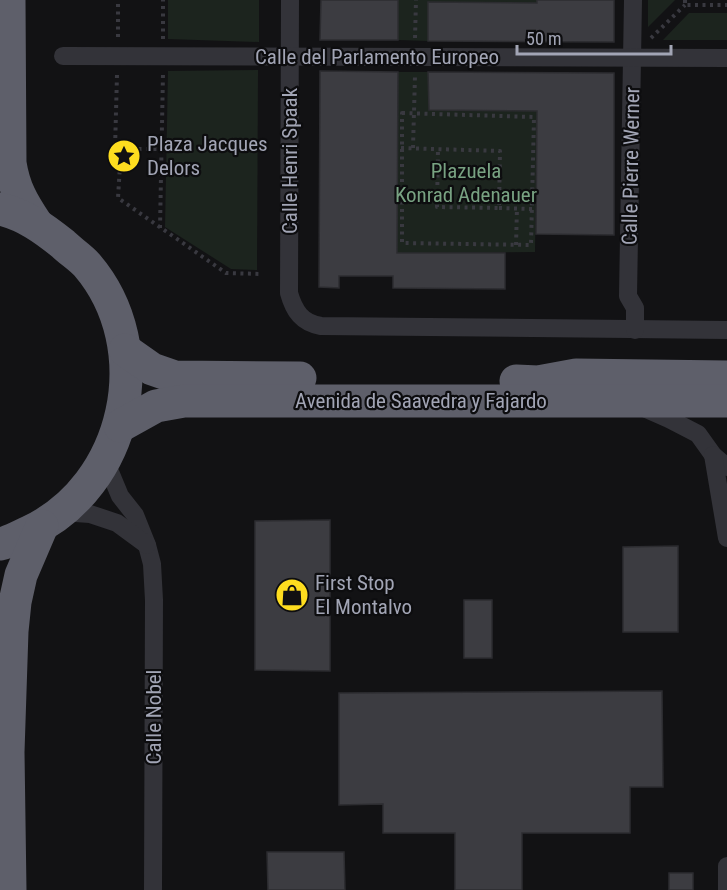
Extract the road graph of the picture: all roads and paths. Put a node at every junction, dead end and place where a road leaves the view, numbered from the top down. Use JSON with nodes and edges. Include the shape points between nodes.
{"nodes":[{"id":1,"x":9,"y":0,"type":"edge"},
{"id":2,"x":118,"y":0,"type":"edge"},
{"id":3,"x":164,"y":0,"type":"edge"},
{"id":4,"x":290,"y":0,"type":"edge"},
{"id":5,"x":416,"y":0,"type":"edge"},
{"id":6,"x":633,"y":0,"type":"edge"},
{"id":7,"x":685,"y":2,"type":"edge"},
{"id":8,"x":727,"y":5,"type":"edge"},
{"id":9,"x":63,"y":56,"type":"dead end"},
{"id":10,"x":118,"y":56,"type":"junction"},
{"id":11,"x":163,"y":56,"type":"junction"},
{"id":12,"x":290,"y":57,"type":"junction"},
{"id":13,"x":415,"y":57,"type":"junction"},
{"id":14,"x":632,"y":58,"type":"junction"},
{"id":15,"x":727,"y":58,"type":"edge"},
{"id":16,"x":414,"y":114,"type":"junction"},
{"id":17,"x":121,"y":148,"type":"junction"},
{"id":18,"x":402,"y":148,"type":"junction"},
{"id":19,"x":413,"y":148,"type":"junction"},
{"id":20,"x":438,"y":149,"type":"junction"},
{"id":21,"x":163,"y":150,"type":"junction"},
{"id":22,"x":499,"y":208,"type":"junction"},
{"id":23,"x":517,"y":208,"type":"junction"},
{"id":24,"x":532,"y":209,"type":"junction"},
{"id":25,"x":16,"y":215,"type":"edge"},
{"id":26,"x":160,"y":228,"type":"junction"},
{"id":27,"x":516,"y":245,"type":"junction"},
{"id":28,"x":262,"y":274,"type":"dead end"},
{"id":29,"x":635,"y":330,"type":"junction"},
{"id":30,"x":727,"y":330,"type":"edge"},
{"id":31,"x":125,"y":350,"type":"junction"},
{"id":32,"x":727,"y":377,"type":"edge"},
{"id":33,"x":625,"y":401,"type":"junction"},
{"id":34,"x":727,"y":401,"type":"edge"},
{"id":35,"x":120,"y":426,"type":"junction"},
{"id":36,"x":713,"y":455,"type":"junction"},
{"id":37,"x":105,"y":460,"type":"junction"},
{"id":38,"x":727,"y":467,"type":"edge"},
{"id":39,"x":52,"y":519,"type":"junction"},
{"id":40,"x":727,"y":538,"type":"edge"},
{"id":41,"x":3,"y":543,"type":"edge"},
{"id":42,"x":147,"y":545,"type":"junction"},
{"id":43,"x":727,"y":866,"type":"edge"},
{"id":44,"x":10,"y":890,"type":"edge"},
{"id":45,"x":153,"y":890,"type":"edge"},
{"id":46,"x":727,"y":890,"type":"edge"}],
"edges":[{"from":1,"to":25,"type":"highway","via":[[10,163],[19,197]]},
{"from":2,"to":10,"type":"path"},
{"from":3,"to":11,"type":"path"},
{"from":4,"to":12,"type":"street","name":"Calle Henri Spaak"},
{"from":5,"to":13,"type":"path"},
{"from":6,"to":14,"type":"street","name":"Calle Pierre Werner"},
{"from":7,"to":8,"type":"path"},
{"from":7,"to":14,"type":"path"},
{"from":9,"to":10,"type":"street","name":"Calle del Parlamento Europeo"},
{"from":10,"to":11,"type":"street","name":"Calle del Parlamento Europeo"},
{"from":10,"to":17,"type":"path","via":[[115,148]]},
{"from":11,"to":12,"type":"street","name":"Calle del Parlamento Europeo"},
{"from":11,"to":21,"type":"path"},
{"from":12,"to":13,"type":"street","name":"Calle del Parlamento Europeo"},
{"from":12,"to":29,"type":"street","name":"Calle Henri Spaak","via":[[289,293],[293,307],[309,324]]},
{"from":13,"to":14,"type":"street","name":"Calle del Parlamento Europeo"},
{"from":13,"to":16,"type":"path"},
{"from":14,"to":15,"type":"street","name":"Calle del Parlamento Europeo"},
{"from":14,"to":29,"type":"street","name":"Calle Pierre Werner","via":[[628,296],[634,308]]},
{"from":16,"to":18,"type":"path","via":[[402,113]]},
{"from":16,"to":19,"type":"path"},
{"from":16,"to":24,"type":"path","via":[[534,117]]},
{"from":17,"to":21,"type":"path"},
{"from":17,"to":26,"type":"path","via":[[118,198]]},
{"from":18,"to":19,"type":"path"},
{"from":18,"to":27,"type":"path","via":[[402,243]]},
{"from":19,"to":20,"type":"path"},
{"from":20,"to":22,"type":"path","via":[[500,151]]},
{"from":20,"to":22,"type":"path","via":[[437,207]]},
{"from":21,"to":26,"type":"path"},
{"from":22,"to":23,"type":"path"},
{"from":23,"to":24,"type":"path"},
{"from":23,"to":27,"type":"path"},
{"from":24,"to":27,"type":"path","via":[[531,245]]},
{"from":25,"to":31,"type":"highway","via":[[86,264],[104,290]]},
{"from":26,"to":28,"type":"path","via":[[226,273]]},
{"from":29,"to":30,"type":"street"},
{"from":31,"to":32,"type":"highway","name":"Avenida de Saavedra y Fajardo","via":[[152,369],[175,377],[538,382],[576,375]]},
{"from":31,"to":35,"type":"highway","via":[[127,376]]},
{"from":33,"to":34,"type":"highway","name":"Avenida de Saavedra y Fajardo"},
{"from":33,"to":35,"type":"highway","name":"Avenida de Saavedra y Fajardo","via":[[184,401],[156,406]]},
{"from":33,"to":36,"type":"street","via":[[698,434]]},
{"from":35,"to":37,"type":"highway"},
{"from":36,"to":38,"type":"street"},
{"from":36,"to":40,"type":"street"},
{"from":37,"to":39,"type":"highway","via":[[84,492]]},
{"from":37,"to":42,"type":"street","name":"Calle Nobel"},
{"from":39,"to":41,"type":"highway"},
{"from":39,"to":42,"type":"street","via":[[90,514],[117,523]]},
{"from":39,"to":44,"type":"highway","via":[[21,575],[15,602],[8,752]]},
{"from":42,"to":45,"type":"street","name":"Calle Nobel","via":[[154,600]]},
{"from":43,"to":46,"type":"street"}]}
